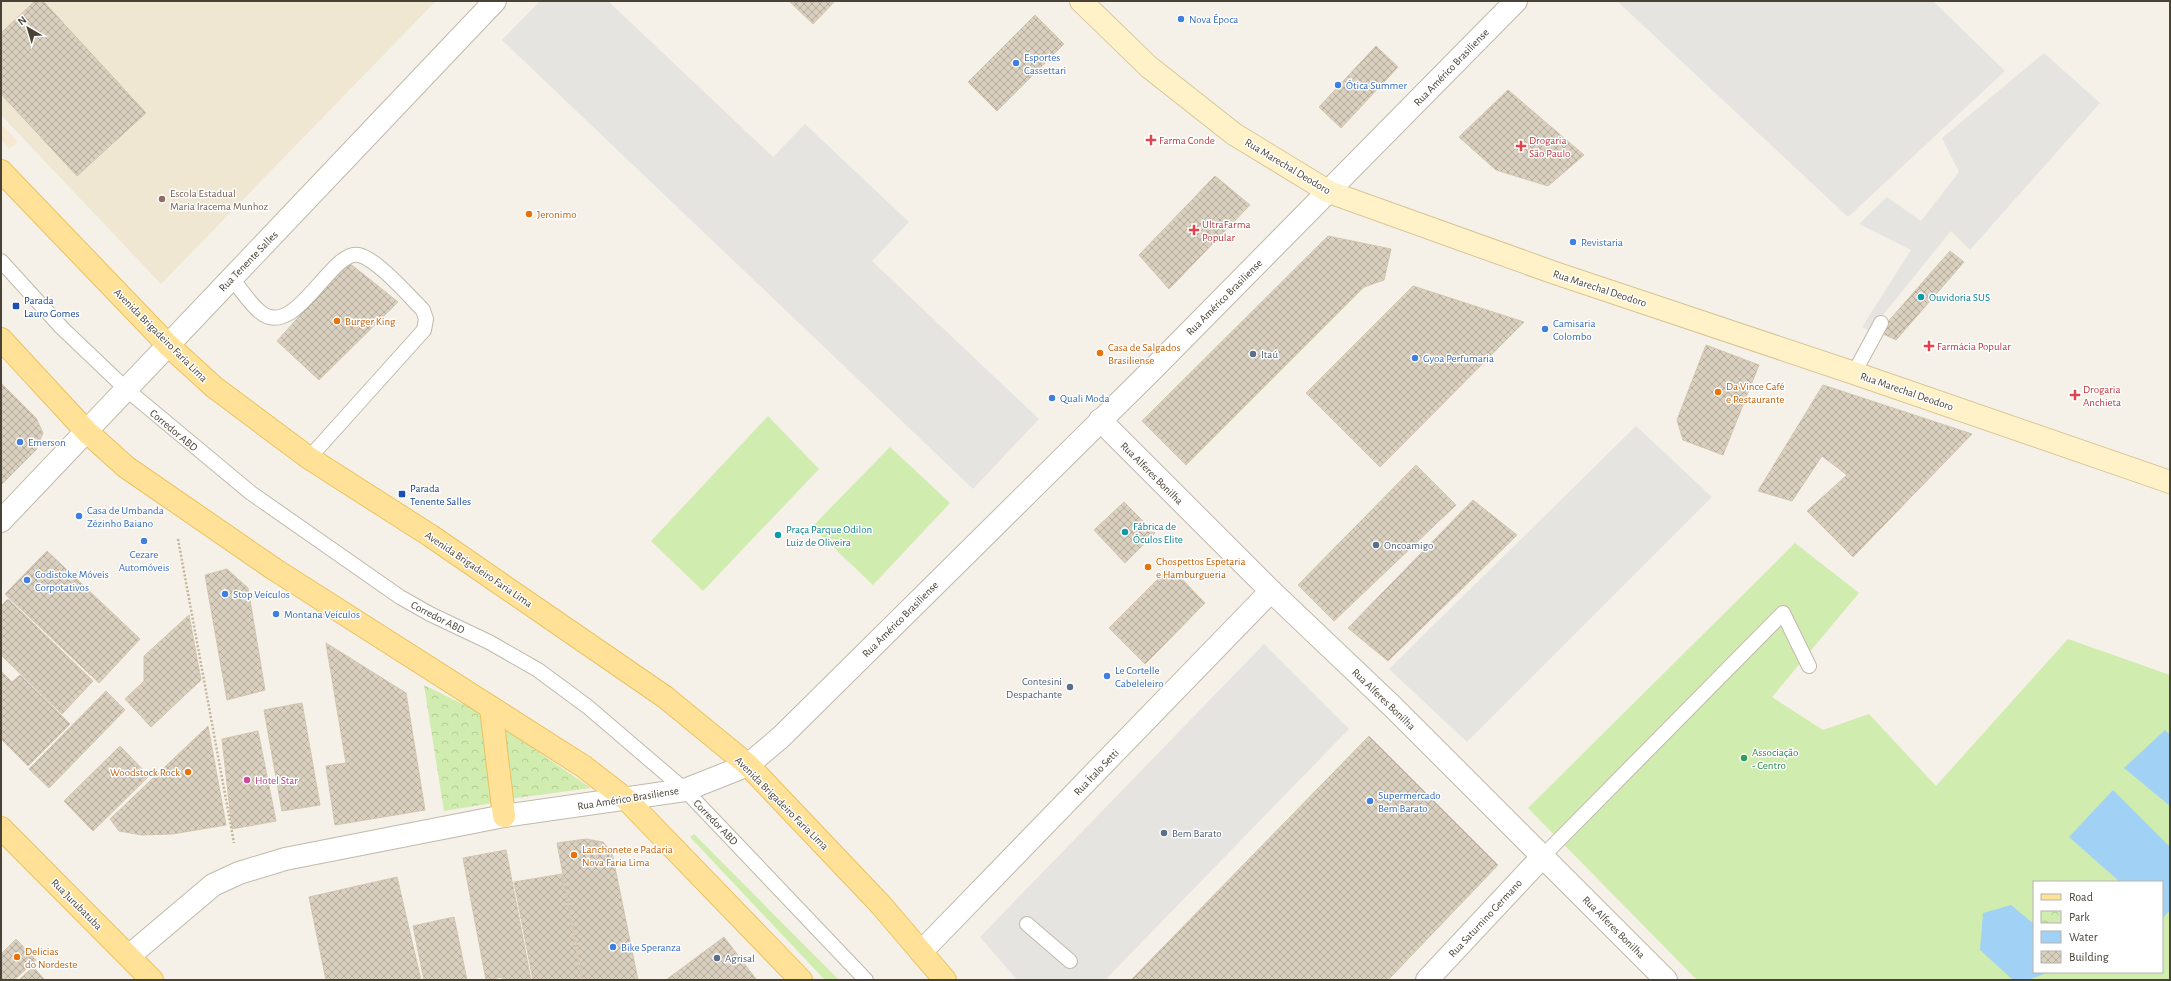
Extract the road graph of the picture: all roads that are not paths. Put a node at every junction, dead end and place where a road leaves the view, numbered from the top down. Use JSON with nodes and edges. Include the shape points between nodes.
{"nodes":[{"id":1,"x":1081,"y":1,"type":"edge"},
{"id":2,"x":1516,"y":1,"type":"edge"},
{"id":3,"x":487,"y":4,"type":"edge"},
{"id":4,"x":1,"y":171,"type":"edge"},
{"id":5,"x":1329,"y":192,"type":"junction"},
{"id":6,"x":1,"y":261,"type":"edge"},
{"id":7,"x":232,"y":278,"type":"junction"},
{"id":8,"x":1881,"y":323,"type":"dead end"},
{"id":9,"x":1,"y":339,"type":"edge"},
{"id":10,"x":168,"y":345,"type":"junction"},
{"id":11,"x":1854,"y":373,"type":"junction"},
{"id":12,"x":126,"y":389,"type":"junction"},
{"id":13,"x":1100,"y":420,"type":"junction"},
{"id":14,"x":86,"y":431,"type":"junction"},
{"id":15,"x":309,"y":458,"type":"junction"},
{"id":16,"x":2170,"y":482,"type":"edge"},
{"id":17,"x":1,"y":520,"type":"edge"},
{"id":18,"x":1271,"y":592,"type":"junction"},
{"id":19,"x":1809,"y":666,"type":"dead end"},
{"id":20,"x":491,"y":708,"type":"junction"},
{"id":21,"x":748,"y":765,"type":"junction"},
{"id":22,"x":685,"y":790,"type":"junction"},
{"id":23,"x":627,"y":800,"type":"junction"},
{"id":24,"x":504,"y":816,"type":"junction"},
{"id":25,"x":1,"y":828,"type":"edge"},
{"id":26,"x":1543,"y":856,"type":"junction"},
{"id":27,"x":1028,"y":924,"type":"dead end"},
{"id":28,"x":921,"y":952,"type":"junction"},
{"id":29,"x":129,"y":956,"type":"junction"},
{"id":30,"x":1070,"y":961,"type":"dead end"},
{"id":31,"x":131,"y":980,"type":"edge"},
{"id":32,"x":152,"y":980,"type":"edge"},
{"id":33,"x":801,"y":980,"type":"edge"},
{"id":34,"x":866,"y":980,"type":"edge"},
{"id":35,"x":945,"y":980,"type":"edge"},
{"id":36,"x":1427,"y":980,"type":"edge"},
{"id":37,"x":1666,"y":980,"type":"edge"}],
"edges":[{"from":1,"to":5,"type":"main road","name":"Rua Marechal Deodoro","via":[[1149,67],[1234,134]]},
{"from":2,"to":5,"type":"street","name":"Rua Américo Brasiliense"},
{"from":3,"to":7,"type":"street","name":"Rua Tenente Salles"},
{"from":4,"to":10,"type":"main road","name":"Avenida Brigadeiro Faria Lima"},
{"from":5,"to":11,"type":"main road","name":"Rua Marechal Deodoro","via":[[1555,273]]},
{"from":5,"to":13,"type":"street","name":"Rua Américo Brasiliense"},
{"from":6,"to":12,"type":"lane","name":"Corredor ABD","via":[[62,328]]},
{"from":7,"to":10,"type":"street","name":"Rua Tenente Salles"},
{"from":7,"to":15,"type":"lane","via":[[260,312],[268,316],[280,316],[294,311],[344,258],[357,254],[370,259],[423,310],[426,319],[424,330]]},
{"from":8,"to":11,"type":"lane"},
{"from":9,"to":14,"type":"main road"},
{"from":10,"to":12,"type":"street","name":"Rua Tenente Salles"},
{"from":10,"to":15,"type":"main road","name":"Avenida Brigadeiro Faria Lima","via":[[214,387]]},
{"from":11,"to":16,"type":"main road","name":"Rua Marechal Deodoro"},
{"from":12,"to":14,"type":"street","name":"Rua Tenente Salles"},
{"from":12,"to":22,"type":"lane","name":"Corredor ABD","via":[[251,493],[400,597],[538,670],[588,707]]},
{"from":13,"to":18,"type":"street","name":"Rua Alferes Bonilha"},
{"from":13,"to":21,"type":"street","name":"Rua Américo Brasiliense","via":[[781,737]]},
{"from":14,"to":17,"type":"street","name":"Rua Tenente Salles"},
{"from":14,"to":20,"type":"main road","via":[[126,467],[274,569]]},
{"from":15,"to":21,"type":"main road","name":"Avenida Brigadeiro Faria Lima","via":[[431,536],[665,697]]},
{"from":18,"to":26,"type":"street","name":"Rua Alferes Bonilha","via":[[1392,706]]},
{"from":18,"to":28,"type":"street","name":"Rua Ítalo Setti"},
{"from":19,"to":26,"type":"lane","via":[[1783,613]]},
{"from":20,"to":23,"type":"main road","via":[[583,766]]},
{"from":20,"to":24,"type":"main road"},
{"from":21,"to":22,"type":"street","name":"Rua Américo Brasiliense"},
{"from":21,"to":28,"type":"main road","name":"Avenida Brigadeiro Faria Lima","via":[[882,905]]},
{"from":22,"to":23,"type":"street","name":"Rua Américo Brasiliense"},
{"from":22,"to":34,"type":"lane","name":"Corredor ABD"},
{"from":23,"to":24,"type":"street","name":"Rua Américo Brasiliense"},
{"from":23,"to":33,"type":"main road"},
{"from":24,"to":29,"type":"street","name":"Rua Américo Brasiliense","via":[[285,858],[239,873],[213,885]]},
{"from":25,"to":29,"type":"main road","name":"Rua Jurubatuba"},
{"from":26,"to":36,"type":"street","name":"Rua Saturnino Germano"},
{"from":26,"to":37,"type":"street","name":"Rua Alferes Bonilha"},
{"from":27,"to":30,"type":"lane"},
{"from":28,"to":35,"type":"main road","name":"Avenida Brigadeiro Faria Lima"},
{"from":29,"to":31,"type":"main road"},
{"from":29,"to":32,"type":"main road","name":"Rua Jurubatuba"}]}
